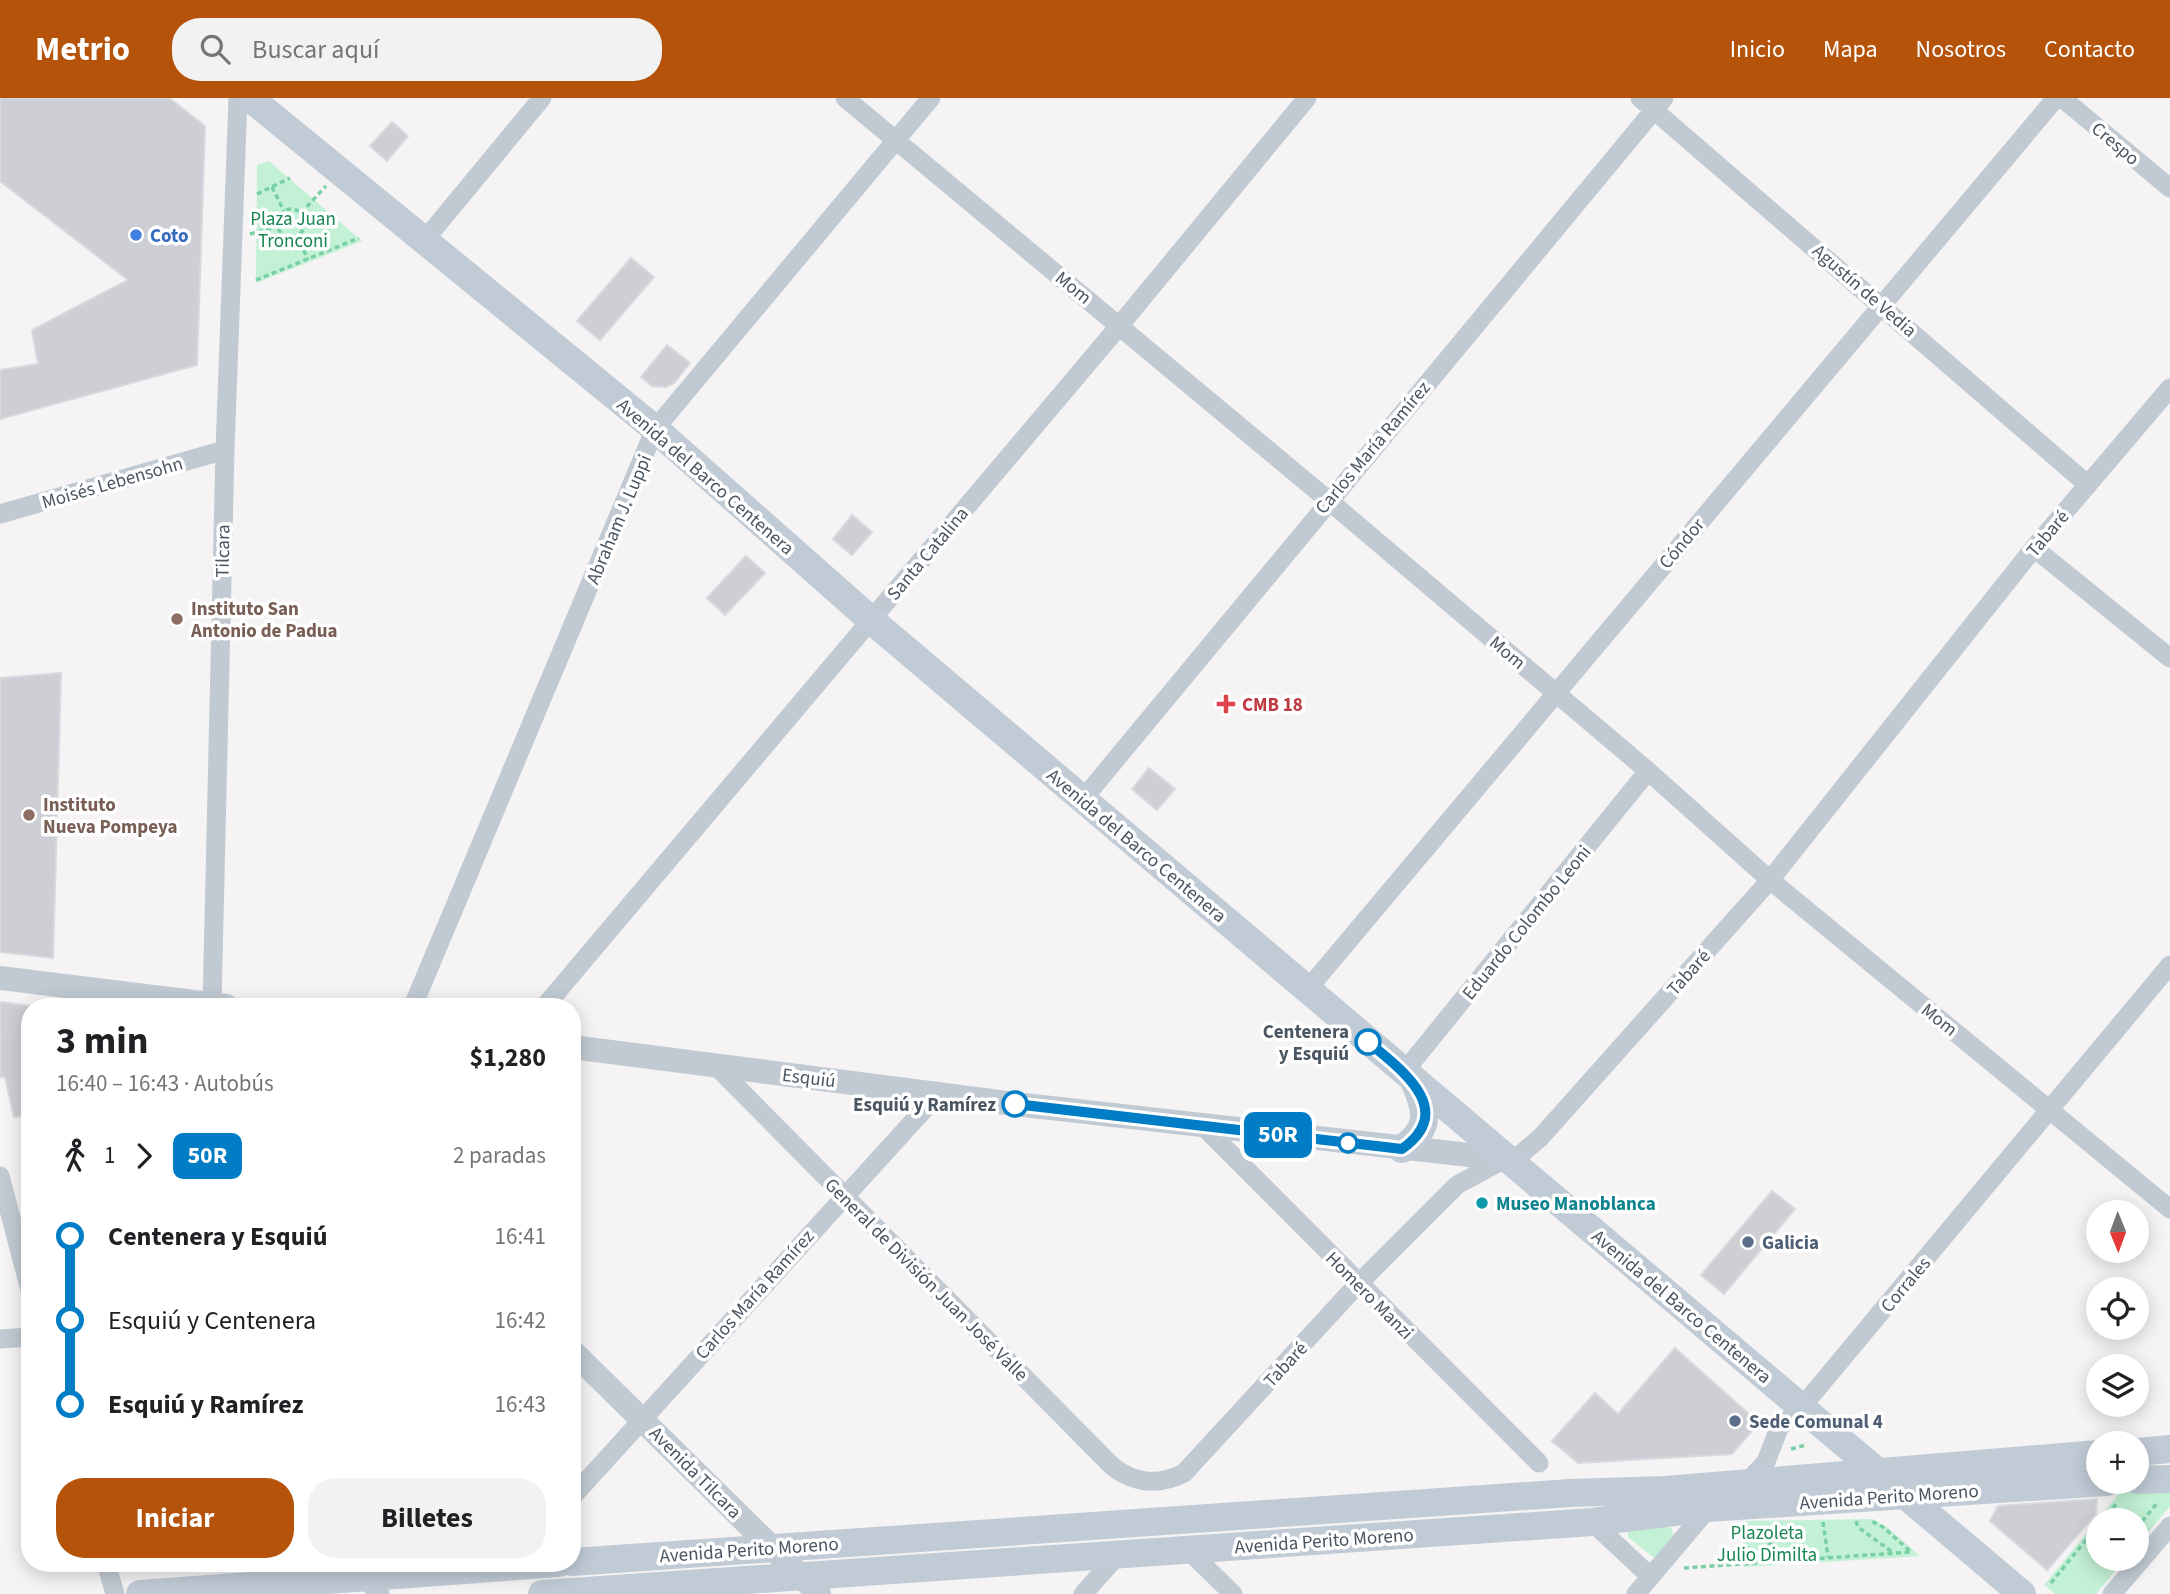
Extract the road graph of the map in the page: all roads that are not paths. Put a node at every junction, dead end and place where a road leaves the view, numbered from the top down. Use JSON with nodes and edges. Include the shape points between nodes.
{"nodes":[{"id":1,"x":238,"y":98,"type":"edge"},
{"id":2,"x":250,"y":98,"type":"edge"},
{"id":3,"x":542,"y":98,"type":"edge"},
{"id":4,"x":845,"y":98,"type":"edge"},
{"id":5,"x":932,"y":98,"type":"edge"},
{"id":6,"x":1307,"y":98,"type":"edge"},
{"id":7,"x":2056,"y":98,"type":"edge"},
{"id":8,"x":2062,"y":98,"type":"edge"},
{"id":9,"x":1652,"y":102,"type":"edge"},
{"id":10,"x":896,"y":140,"type":"junction"},
{"id":11,"x":2170,"y":187,"type":"edge"},
{"id":12,"x":423,"y":242,"type":"junction"},
{"id":13,"x":1882,"y":305,"type":"junction"},
{"id":14,"x":1120,"y":325,"type":"junction"},
{"id":15,"x":2170,"y":388,"type":"edge"},
{"id":16,"x":655,"y":429,"type":"junction"},
{"id":17,"x":225,"y":450,"type":"junction"},
{"id":18,"x":2088,"y":485,"type":"junction"},
{"id":19,"x":1328,"y":500,"type":"junction"},
{"id":20,"x":0,"y":514,"type":"edge"},
{"id":21,"x":2034,"y":548,"type":"junction"},
{"id":22,"x":871,"y":620,"type":"junction"},
{"id":23,"x":2170,"y":658,"type":"edge"},
{"id":24,"x":1556,"y":693,"type":"junction"},
{"id":25,"x":1648,"y":771,"type":"junction"},
{"id":26,"x":1083,"y":799,"type":"junction"},
{"id":27,"x":1770,"y":880,"type":"junction"},
{"id":28,"x":2170,"y":965,"type":"edge"},
{"id":29,"x":0,"y":978,"type":"edge"},
{"id":30,"x":1307,"y":990,"type":"junction"},
{"id":31,"x":155,"y":998,"type":"edge"},
{"id":32,"x":217,"y":998,"type":"edge"},
{"id":33,"x":416,"y":998,"type":"edge"},
{"id":34,"x":552,"y":998,"type":"edge"},
{"id":35,"x":581,"y":1048,"type":"edge"},
{"id":36,"x":715,"y":1065,"type":"junction"},
{"id":37,"x":1409,"y":1077,"type":"junction"},
{"id":38,"x":939,"y":1093,"type":"junction"},
{"id":39,"x":2051,"y":1110,"type":"junction"},
{"id":40,"x":1203,"y":1126,"type":"junction"},
{"id":41,"x":1402,"y":1149,"type":"junction"},
{"id":42,"x":1505,"y":1158,"type":"junction"},
{"id":43,"x":0,"y":1176,"type":"edge"},
{"id":44,"x":844,"y":1194,"type":"junction"},
{"id":45,"x":2170,"y":1209,"type":"edge"},
{"id":46,"x":21,"y":1244,"type":"edge"},
{"id":47,"x":1358,"y":1284,"type":"junction"},
{"id":48,"x":21,"y":1338,"type":"edge"},
{"id":49,"x":0,"y":1339,"type":"edge"},
{"id":50,"x":581,"y":1360,"type":"edge"},
{"id":51,"x":1801,"y":1408,"type":"junction"},
{"id":52,"x":642,"y":1418,"type":"junction"},
{"id":53,"x":2170,"y":1449,"type":"edge"},
{"id":54,"x":2149,"y":1451,"type":"edge"},
{"id":55,"x":2086,"y":1455,"type":"edge"},
{"id":56,"x":1538,"y":1463,"type":"dead end"},
{"id":57,"x":1877,"y":1472,"type":"junction"},
{"id":58,"x":1145,"y":1482,"type":"joint"},
{"id":59,"x":1750,"y":1482,"type":"junction"},
{"id":60,"x":2086,"y":1483,"type":"edge"},
{"id":61,"x":581,"y":1487,"type":"edge"},
{"id":62,"x":1906,"y":1495,"type":"junction"},
{"id":63,"x":1707,"y":1508,"type":"junction"},
{"id":64,"x":1591,"y":1522,"type":"junction"},
{"id":65,"x":2170,"y":1526,"type":"edge"},
{"id":66,"x":772,"y":1548,"type":"junction"},
{"id":67,"x":1187,"y":1549,"type":"junction"},
{"id":68,"x":1118,"y":1555,"type":"junction"},
{"id":69,"x":581,"y":1561,"type":"edge"},
{"id":70,"x":109,"y":1572,"type":"edge"},
{"id":71,"x":442,"y":1572,"type":"edge"},
{"id":72,"x":1651,"y":1577,"type":"junction"},
{"id":73,"x":364,"y":1578,"type":"edge"},
{"id":74,"x":811,"y":1586,"type":"edge"},
{"id":75,"x":115,"y":1594,"type":"edge"},
{"id":76,"x":140,"y":1594,"type":"edge"},
{"id":77,"x":542,"y":1594,"type":"edge"},
{"id":78,"x":1083,"y":1594,"type":"edge"},
{"id":79,"x":1233,"y":1594,"type":"edge"},
{"id":80,"x":1636,"y":1594,"type":"edge"},
{"id":81,"x":2022,"y":1594,"type":"edge"},
{"id":82,"x":2112,"y":1594,"type":"edge"}],
"edges":[{"from":1,"to":17,"type":"street","name":"Tilcara"},
{"from":2,"to":12,"type":"main road","name":"Avenida del Barco Centenera"},
{"from":3,"to":12,"type":"street"},
{"from":4,"to":10,"type":"street","name":"Mom"},
{"from":5,"to":10,"type":"street","name":"Abraham J. Luppi"},
{"from":6,"to":14,"type":"street","name":"Santa Catalina"},
{"from":7,"to":13,"type":"street","name":"Cóndor"},
{"from":8,"to":11,"type":"street","name":"Crespo"},
{"from":9,"to":13,"type":"street","name":"Agustín de Vedia"},
{"from":9,"to":19,"type":"street","name":"Carlos María Ramírez"},
{"from":10,"to":14,"type":"street","name":"Mom"},
{"from":10,"to":16,"type":"street","name":"Abraham J. Luppi"},
{"from":12,"to":16,"type":"main road","name":"Avenida del Barco Centenera"},
{"from":13,"to":18,"type":"street","name":"Agustín de Vedia"},
{"from":13,"to":24,"type":"street","name":"Cóndor"},
{"from":14,"to":19,"type":"street","name":"Mom"},
{"from":14,"to":22,"type":"street","name":"Santa Catalina"},
{"from":15,"to":18,"type":"street","name":"Tabaré"},
{"from":16,"to":22,"type":"main road","name":"Avenida del Barco Centenera"},
{"from":16,"to":33,"type":"street","name":"Abraham J. Luppi"},
{"from":17,"to":20,"type":"street","name":"Moisés Lebensohn"},
{"from":17,"to":32,"type":"street","name":"Tilcara"},
{"from":18,"to":21,"type":"street","name":"Tabaré"},
{"from":19,"to":24,"type":"street","name":"Mom"},
{"from":19,"to":26,"type":"street","name":"Carlos María Ramírez"},
{"from":21,"to":23,"type":"street"},
{"from":21,"to":27,"type":"street","name":"Tabaré"},
{"from":22,"to":26,"type":"main road","name":"Avenida del Barco Centenera"},
{"from":22,"to":34,"type":"street","name":"Santa Catalina"},
{"from":24,"to":25,"type":"street","name":"Mom"},
{"from":24,"to":30,"type":"street","name":"Cóndor"},
{"from":25,"to":27,"type":"street","name":"Mom"},
{"from":25,"to":37,"type":"street","name":"Eduardo Colombo Leoni"},
{"from":26,"to":30,"type":"main road","name":"Avenida del Barco Centenera"},
{"from":27,"to":39,"type":"street","name":"Mom"},
{"from":27,"to":42,"type":"street","name":"Tabaré","via":[[1540,1138],[1521,1154]]},
{"from":28,"to":39,"type":"street","name":"Corrales"},
{"from":29,"to":31,"type":"street"},
{"from":30,"to":37,"type":"main road","name":"Avenida del Barco Centenera"},
{"from":35,"to":36,"type":"street","name":"Esquiú"},
{"from":36,"to":38,"type":"street","name":"Esquiú"},
{"from":36,"to":44,"type":"street","name":"General de División Juan José Valle"},
{"from":37,"to":41,"type":"main road","via":[[1423,1102],[1425,1124],[1418,1138]]},
{"from":37,"to":42,"type":"main road","name":"Avenida del Barco Centenera"},
{"from":38,"to":40,"type":"street","name":"Esquiú"},
{"from":38,"to":44,"type":"street","name":"Carlos María Ramírez"},
{"from":39,"to":45,"type":"street","name":"Mom"},
{"from":39,"to":51,"type":"street","name":"Corrales"},
{"from":40,"to":41,"type":"street","name":"Esquiú"},
{"from":40,"to":47,"type":"street","name":"Homero Manzi"},
{"from":41,"to":42,"type":"street","name":"Esquiú"},
{"from":42,"to":47,"type":"street","name":"Tabaré","via":[[1457,1185]]},
{"from":42,"to":51,"type":"main road","name":"Avenida del Barco Centenera"},
{"from":43,"to":46,"type":"street"},
{"from":44,"to":52,"type":"street","name":"Carlos María Ramírez"},
{"from":44,"to":58,"type":"street","name":"General de División Juan José Valle","via":[[1112,1466],[1126,1477]]},
{"from":47,"to":56,"type":"street","name":"Homero Manzi"},
{"from":47,"to":58,"type":"street","name":"Tabaré","via":[[1184,1474],[1166,1482]]},
{"from":48,"to":49,"type":"street"},
{"from":50,"to":52,"type":"street","name":"Avenida Tilcara"},
{"from":51,"to":57,"type":"main road","name":"Avenida del Barco Centenera"},
{"from":51,"to":59,"type":"street","name":"Corrales","via":[[1779,1428],[1766,1462]]},
{"from":52,"to":61,"type":"street","name":"Carlos María Ramírez"},
{"from":52,"to":66,"type":"street","name":"Avenida Tilcara"},
{"from":53,"to":54,"type":"main road"},
{"from":55,"to":57,"type":"main road","name":"Avenida Perito Moreno"},
{"from":57,"to":59,"type":"main road","name":"Avenida Perito Moreno"},
{"from":57,"to":62,"type":"main road","name":"Avenida del Barco Centenera"},
{"from":59,"to":63,"type":"street","name":"Corrales"},
{"from":59,"to":66,"type":"main road","name":"Avenida Perito Moreno"},
{"from":60,"to":62,"type":"main road","name":"Avenida Perito Moreno"},
{"from":62,"to":63,"type":"main road","name":"Avenida Perito Moreno"},
{"from":62,"to":81,"type":"main road","name":"Avenida del Barco Centenera"},
{"from":63,"to":64,"type":"main road","name":"Avenida Perito Moreno"},
{"from":63,"to":72,"type":"street","name":"Corrales"},
{"from":64,"to":67,"type":"main road","name":"Avenida Perito Moreno"},
{"from":64,"to":72,"type":"street"},
{"from":65,"to":82,"type":"street"},
{"from":66,"to":69,"type":"main road","name":"Avenida Perito Moreno"},
{"from":66,"to":74,"type":"street","name":"Avenida Tilcara"},
{"from":67,"to":68,"type":"main road","name":"Avenida Perito Moreno"},
{"from":67,"to":79,"type":"street"},
{"from":68,"to":74,"type":"main road","name":"Avenida Perito Moreno"},
{"from":68,"to":78,"type":"street"},
{"from":70,"to":75,"type":"street"},
{"from":71,"to":73,"type":"main road"},
{"from":72,"to":80,"type":"street","name":"Corrales"},
{"from":73,"to":76,"type":"main road"},
{"from":74,"to":77,"type":"main road","name":"Avenida Perito Moreno"}]}
